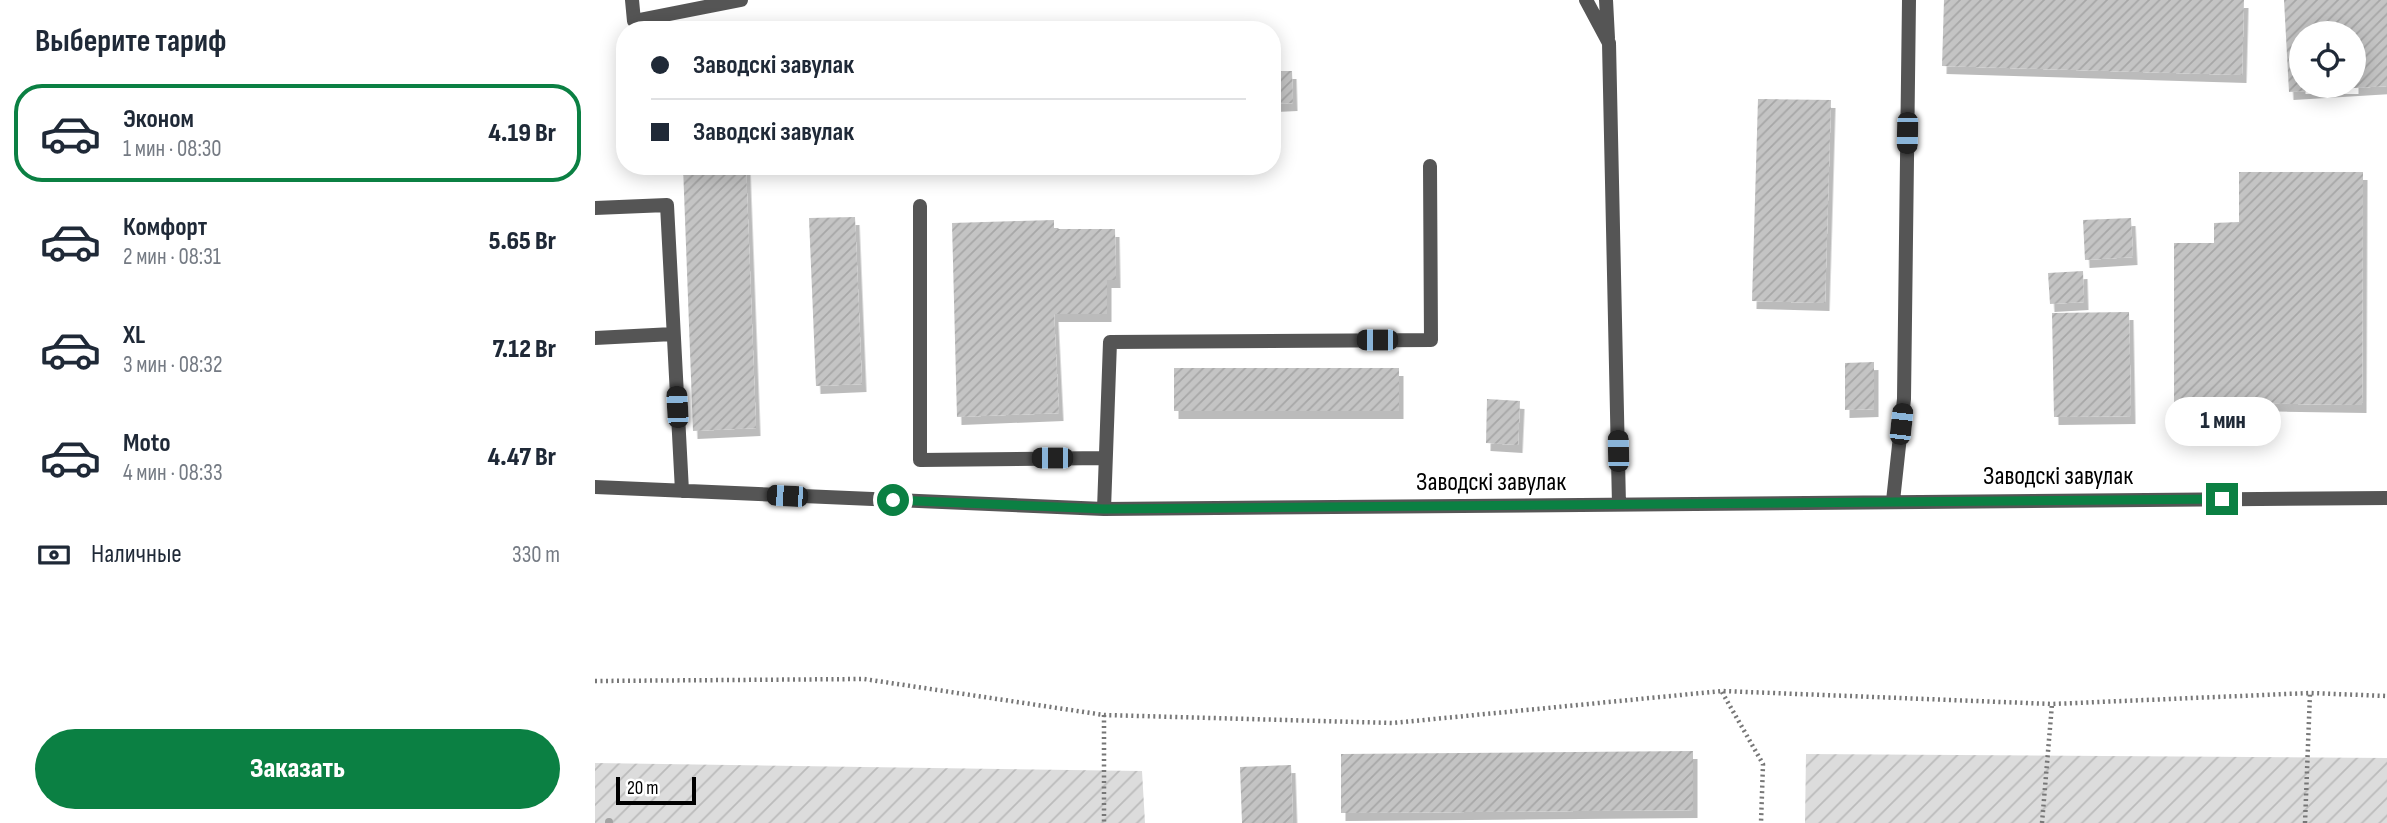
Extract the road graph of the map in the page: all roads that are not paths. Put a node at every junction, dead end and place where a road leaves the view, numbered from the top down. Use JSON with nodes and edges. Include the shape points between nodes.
{"nodes":[{"id":1,"x":632,"y":0,"type":"edge"},
{"id":2,"x":741,"y":0,"type":"edge"},
{"id":3,"x":1585,"y":0,"type":"edge"},
{"id":4,"x":1606,"y":0,"type":"edge"},
{"id":5,"x":1909,"y":0,"type":"edge"},
{"id":6,"x":1609,"y":43,"type":"junction"},
{"id":7,"x":1430,"y":166,"type":"dead end"},
{"id":8,"x":920,"y":206,"type":"dead end"},
{"id":9,"x":595,"y":208,"type":"edge"},
{"id":10,"x":673,"y":334,"type":"junction"},
{"id":11,"x":595,"y":338,"type":"edge"},
{"id":12,"x":1105,"y":458,"type":"junction"},
{"id":13,"x":595,"y":487,"type":"edge"},
{"id":14,"x":681,"y":491,"type":"junction"},
{"id":15,"x":2387,"y":498,"type":"edge"},
{"id":16,"x":1893,"y":501,"type":"junction"},
{"id":17,"x":1619,"y":505,"type":"junction"},
{"id":18,"x":1104,"y":509,"type":"junction"}],
"edges":[{"from":1,"to":2,"type":"lane","via":[[634,21]]},
{"from":3,"to":6,"type":"lane"},
{"from":4,"to":6,"type":"lane"},
{"from":5,"to":16,"type":"lane","via":[[1904,398]]},
{"from":6,"to":17,"type":"lane"},
{"from":7,"to":12,"type":"lane","via":[[1431,340],[1110,342]]},
{"from":8,"to":12,"type":"lane","via":[[920,460]]},
{"from":9,"to":10,"type":"lane","via":[[667,205]]},
{"from":10,"to":11,"type":"lane"},
{"from":10,"to":14,"type":"lane"},
{"from":12,"to":18,"type":"lane"},
{"from":13,"to":14,"type":"lane","name":"Заводскі завулак"},
{"from":14,"to":18,"type":"lane","name":"Заводскі завулак"},
{"from":15,"to":16,"type":"lane","name":"Заводскі завулак"},
{"from":16,"to":17,"type":"lane","name":"Заводскі завулак"},
{"from":17,"to":18,"type":"lane","name":"Заводскі завулак"}]}
